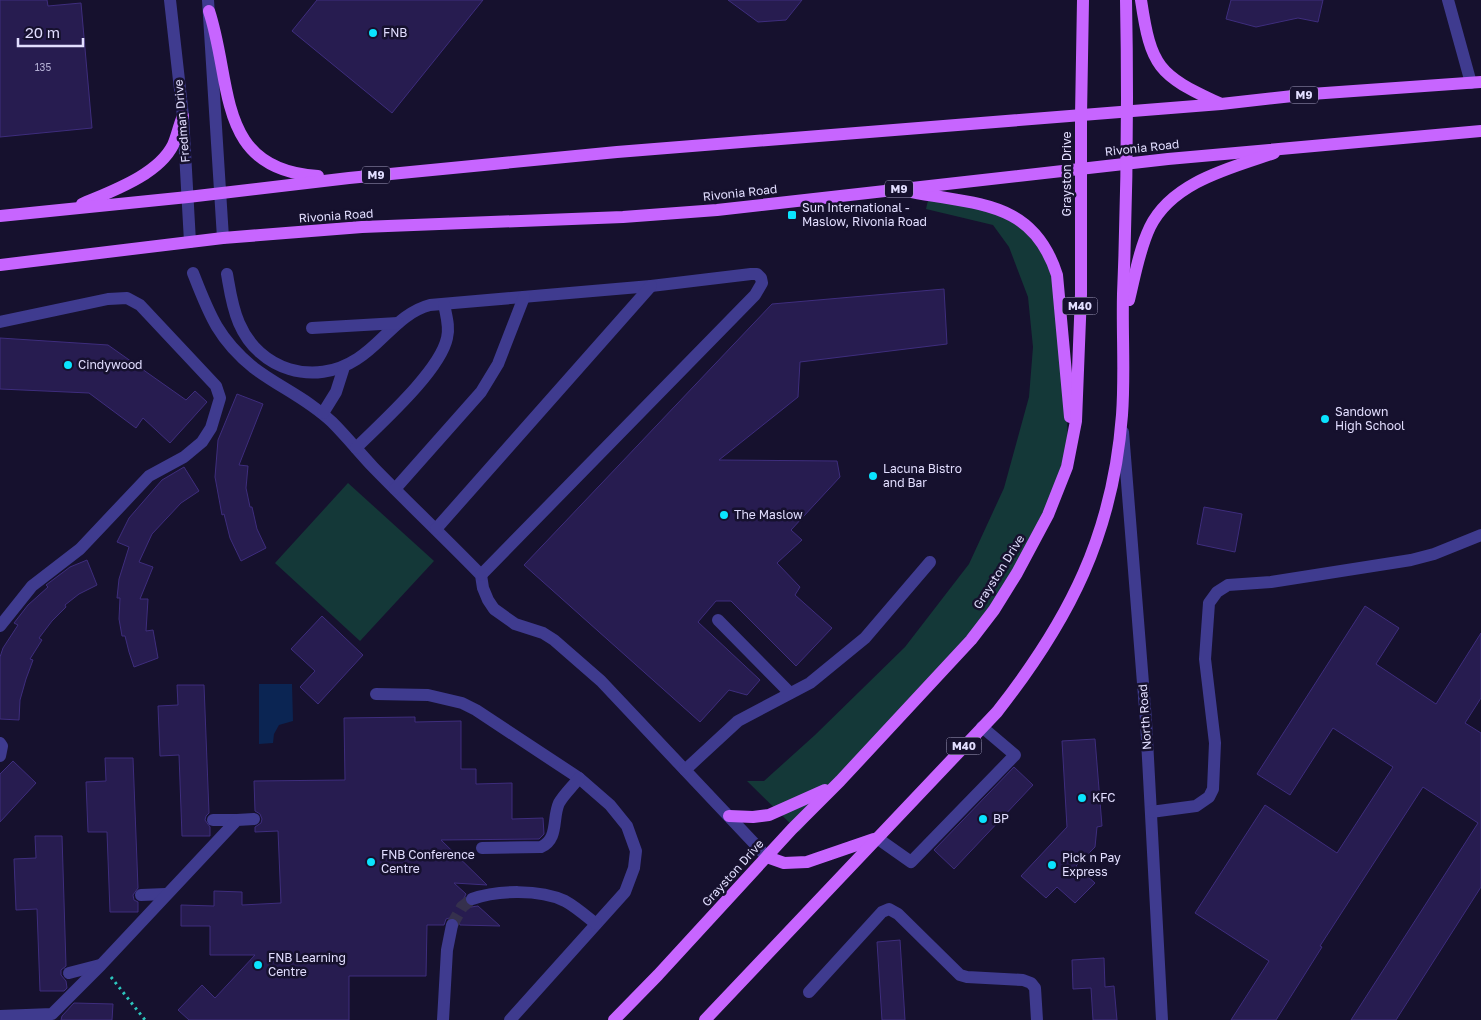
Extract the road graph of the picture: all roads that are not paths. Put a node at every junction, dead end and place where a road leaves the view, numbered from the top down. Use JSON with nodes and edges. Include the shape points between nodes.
{"nodes":[{"id":1,"x":170,"y":0,"type":"edge"},
{"id":2,"x":1083,"y":0,"type":"edge"},
{"id":3,"x":1126,"y":0,"type":"edge"},
{"id":4,"x":1142,"y":0,"type":"edge"},
{"id":5,"x":1448,"y":0,"type":"edge"},
{"id":6,"x":208,"y":6,"type":"edge"},
{"id":7,"x":1476,"y":83,"type":"edge"},
{"id":8,"x":1221,"y":104,"type":"junction"},
{"id":9,"x":1128,"y":112,"type":"junction"},
{"id":10,"x":183,"y":116,"type":"junction"},
{"id":11,"x":1080,"y":116,"type":"junction"},
{"id":12,"x":1481,"y":131,"type":"edge"},
{"id":13,"x":1293,"y":146,"type":"junction"},
{"id":14,"x":1126,"y":163,"type":"junction"},
{"id":15,"x":1081,"y":168,"type":"junction"},
{"id":16,"x":349,"y":178,"type":"junction"},
{"id":17,"x":900,"y":189,"type":"junction"},
{"id":18,"x":221,"y":192,"type":"junction"},
{"id":19,"x":188,"y":197,"type":"junction"},
{"id":20,"x":71,"y":209,"type":"junction"},
{"id":21,"x":0,"y":216,"type":"edge"},
{"id":22,"x":223,"y":238,"type":"junction"},
{"id":23,"x":190,"y":242,"type":"junction"},
{"id":24,"x":0,"y":265,"type":"edge"},
{"id":25,"x":193,"y":273,"type":"dead end"},
{"id":26,"x":227,"y":274,"type":"dead end"},
{"id":27,"x":651,"y":286,"type":"junction"},
{"id":28,"x":524,"y":297,"type":"junction"},
{"id":29,"x":444,"y":304,"type":"junction"},
{"id":30,"x":0,"y":322,"type":"edge"},
{"id":31,"x":398,"y":323,"type":"junction"},
{"id":32,"x":312,"y":328,"type":"dead end"},
{"id":33,"x":1122,"y":332,"type":"junction"},
{"id":34,"x":344,"y":367,"type":"junction"},
{"id":35,"x":323,"y":413,"type":"junction"},
{"id":36,"x":1122,"y":414,"type":"junction"},
{"id":37,"x":1072,"y":444,"type":"junction"},
{"id":38,"x":356,"y":448,"type":"junction"},
{"id":39,"x":395,"y":489,"type":"junction"},
{"id":40,"x":436,"y":529,"type":"junction"},
{"id":41,"x":1481,"y":535,"type":"edge"},
{"id":42,"x":930,"y":562,"type":"dead end"},
{"id":43,"x":481,"y":574,"type":"junction"},
{"id":44,"x":718,"y":620,"type":"dead end"},
{"id":45,"x":0,"y":626,"type":"edge"},
{"id":46,"x":790,"y":693,"type":"junction"},
{"id":47,"x":376,"y":694,"type":"dead end"},
{"id":48,"x":982,"y":727,"type":"junction"},
{"id":49,"x":0,"y":743,"type":"edge"},
{"id":50,"x":0,"y":756,"type":"edge"},
{"id":51,"x":685,"y":770,"type":"junction"},
{"id":52,"x":579,"y":778,"type":"junction"},
{"id":53,"x":840,"y":781,"type":"junction"},
{"id":54,"x":1151,"y":812,"type":"junction"},
{"id":55,"x":729,"y":816,"type":"junction"},
{"id":56,"x":254,"y":819,"type":"dead end"},
{"id":57,"x":212,"y":820,"type":"dead end"},
{"id":58,"x":237,"y":820,"type":"junction"},
{"id":59,"x":877,"y":838,"type":"junction"},
{"id":60,"x":482,"y":848,"type":"dead end"},
{"id":61,"x":767,"y":857,"type":"junction"},
{"id":62,"x":166,"y":894,"type":"junction"},
{"id":63,"x":141,"y":896,"type":"dead end"},
{"id":64,"x":472,"y":899,"type":"tunnel mouth"},
{"id":65,"x":596,"y":924,"type":"junction"},
{"id":66,"x":452,"y":925,"type":"tunnel mouth"},
{"id":67,"x":102,"y":965,"type":"junction"},
{"id":68,"x":69,"y":973,"type":"dead end"},
{"id":69,"x":810,"y":992,"type":"dead end"},
{"id":70,"x":0,"y":1016,"type":"edge"},
{"id":71,"x":443,"y":1020,"type":"edge"},
{"id":72,"x":510,"y":1020,"type":"edge"},
{"id":73,"x":614,"y":1020,"type":"edge"},
{"id":74,"x":705,"y":1020,"type":"edge"},
{"id":75,"x":1037,"y":1020,"type":"edge"},
{"id":76,"x":1162,"y":1020,"type":"edge"}],
"edges":[{"from":1,"to":10,"type":"street","name":"Fredman Drive"},
{"from":2,"to":11,"type":"main road","name":"Grayston Drive","number":"M40"},
{"from":3,"to":9,"type":"main road","number":"M40"},
{"from":4,"to":8,"type":"main road","via":[[1152,53],[1162,69],[1186,88]]},
{"from":5,"to":7,"type":"street"},
{"from":6,"to":16,"type":"main road","via":[[228,103],[242,138],[258,155],[276,167],[305,175]]},
{"from":6,"to":18,"type":"street"},
{"from":7,"to":8,"type":"main road","number":"M9","via":[[1311,94]]},
{"from":8,"to":9,"type":"main road","number":"M9"},
{"from":9,"to":11,"type":"main road","number":"M9"},
{"from":9,"to":14,"type":"main road","number":"M40"},
{"from":10,"to":19,"type":"street","name":"Fredman Drive"},
{"from":10,"to":20,"type":"main road","via":[[172,146],[157,165]]},
{"from":11,"to":15,"type":"main road","name":"Grayston Drive","number":"M40"},
{"from":11,"to":16,"type":"main road","number":"M9","via":[[617,152]]},
{"from":12,"to":13,"type":"main road","name":"Rivonia Road","number":"M9"},
{"from":13,"to":14,"type":"main road","name":"Rivonia Road","number":"M9"},
{"from":13,"to":33,"type":"main road","via":[[1209,177],[1166,204],[1145,240]]},
{"from":14,"to":15,"type":"main road","name":"Rivonia Road","number":"M9"},
{"from":14,"to":33,"type":"main road","number":"M40"},
{"from":15,"to":17,"type":"main road","name":"Rivonia Road","number":"M9"},
{"from":15,"to":37,"type":"main road","name":"Grayston Drive","number":"M40","via":[[1079,370]]},
{"from":16,"to":18,"type":"main road","number":"M9"},
{"from":17,"to":22,"type":"main road","name":"Rivonia Road","number":"M9","via":[[717,210],[362,227]]},
{"from":17,"to":37,"type":"main road","via":[[998,209],[1016,217],[1041,241],[1057,275]]},
{"from":18,"to":19,"type":"main road","number":"M9"},
{"from":18,"to":22,"type":"street"},
{"from":19,"to":20,"type":"main road","number":"M9"},
{"from":19,"to":23,"type":"street","name":"Fredman Drive"},
{"from":20,"to":21,"type":"main road","number":"M9"},
{"from":22,"to":23,"type":"main road","name":"Rivonia Road","number":"M9"},
{"from":23,"to":24,"type":"main road","name":"Rivonia Road","number":"M9"},
{"from":25,"to":35,"type":"street","via":[[219,333],[253,367]]},
{"from":26,"to":34,"type":"street","via":[[239,323],[260,352],[274,363],[304,372],[320,374]]},
{"from":27,"to":28,"type":"street"},
{"from":27,"to":40,"type":"street"},
{"from":27,"to":43,"type":"street","via":[[751,274],[761,278],[755,295]]},
{"from":28,"to":29,"type":"street"},
{"from":28,"to":39,"type":"street","via":[[498,364],[481,392]]},
{"from":29,"to":31,"type":"street","via":[[421,308]]},
{"from":29,"to":38,"type":"street","via":[[449,330],[434,365],[413,391]]},
{"from":30,"to":45,"type":"street","via":[[108,299],[127,298],[140,305],[216,386],[220,398],[211,428],[202,442],[184,457],[149,476],[80,549],[32,586]]},
{"from":31,"to":32,"type":"street"},
{"from":31,"to":34,"type":"street","via":[[365,354]]},
{"from":33,"to":36,"type":"main road","number":"M40"},
{"from":34,"to":35,"type":"street","via":[[336,392]]},
{"from":35,"to":38,"type":"street"},
{"from":36,"to":48,"type":"main road","number":"M40","via":[[1110,494],[1084,573],[1061,620],[1022,681]]},
{"from":36,"to":54,"type":"street","name":"North Road"},
{"from":37,"to":53,"type":"main road","name":"Grayston Drive","number":"M40","via":[[1067,467],[1048,515],[994,610]]},
{"from":38,"to":39,"type":"street"},
{"from":39,"to":40,"type":"street"},
{"from":40,"to":43,"type":"street"},
{"from":41,"to":54,"type":"street","via":[[1411,560],[1271,582],[1228,585],[1217,592],[1208,603],[1205,659],[1215,743],[1212,788],[1209,797],[1196,806]]},
{"from":42,"to":46,"type":"street","via":[[865,638],[810,683]]},
{"from":43,"to":51,"type":"street","via":[[485,594],[494,609],[515,624],[539,631],[554,640],[616,695]]},
{"from":44,"to":46,"type":"street"},
{"from":46,"to":51,"type":"street","via":[[738,721]]},
{"from":47,"to":52,"type":"street","via":[[428,695],[462,703]]},
{"from":48,"to":59,"type":"main road","number":"M40"},
{"from":48,"to":59,"type":"street","via":[[1015,755],[911,862]]},
{"from":49,"to":50,"type":"street"},
{"from":51,"to":55,"type":"street"},
{"from":52,"to":60,"type":"street","via":[[559,803],[553,834],[547,844],[541,847]]},
{"from":52,"to":65,"type":"street","via":[[618,813],[636,850],[634,868],[625,892]]},
{"from":53,"to":55,"type":"main road","via":[[817,795],[769,815]]},
{"from":53,"to":61,"type":"main road","name":"Grayston Drive","number":"M40"},
{"from":54,"to":76,"type":"street","name":"North Road"},
{"from":55,"to":61,"type":"street"},
{"from":56,"to":58,"type":"street"},
{"from":57,"to":58,"type":"street"},
{"from":58,"to":62,"type":"street"},
{"from":59,"to":61,"type":"main road","via":[[807,862],[784,863]]},
{"from":59,"to":74,"type":"main road","number":"M40"},
{"from":61,"to":73,"type":"main road","name":"Grayston Drive","number":"M40"},
{"from":62,"to":63,"type":"street"},
{"from":62,"to":67,"type":"street"},
{"from":64,"to":65,"type":"street","via":[[501,893],[533,893],[566,901]]},
{"from":65,"to":72,"type":"street"},
{"from":66,"to":71,"type":"street","via":[[447,950]]},
{"from":67,"to":68,"type":"street"},
{"from":67,"to":70,"type":"street","via":[[52,1014]]},
{"from":69,"to":75,"type":"street","via":[[888,909],[898,914],[960,975],[1031,982],[1035,988]]}]}
